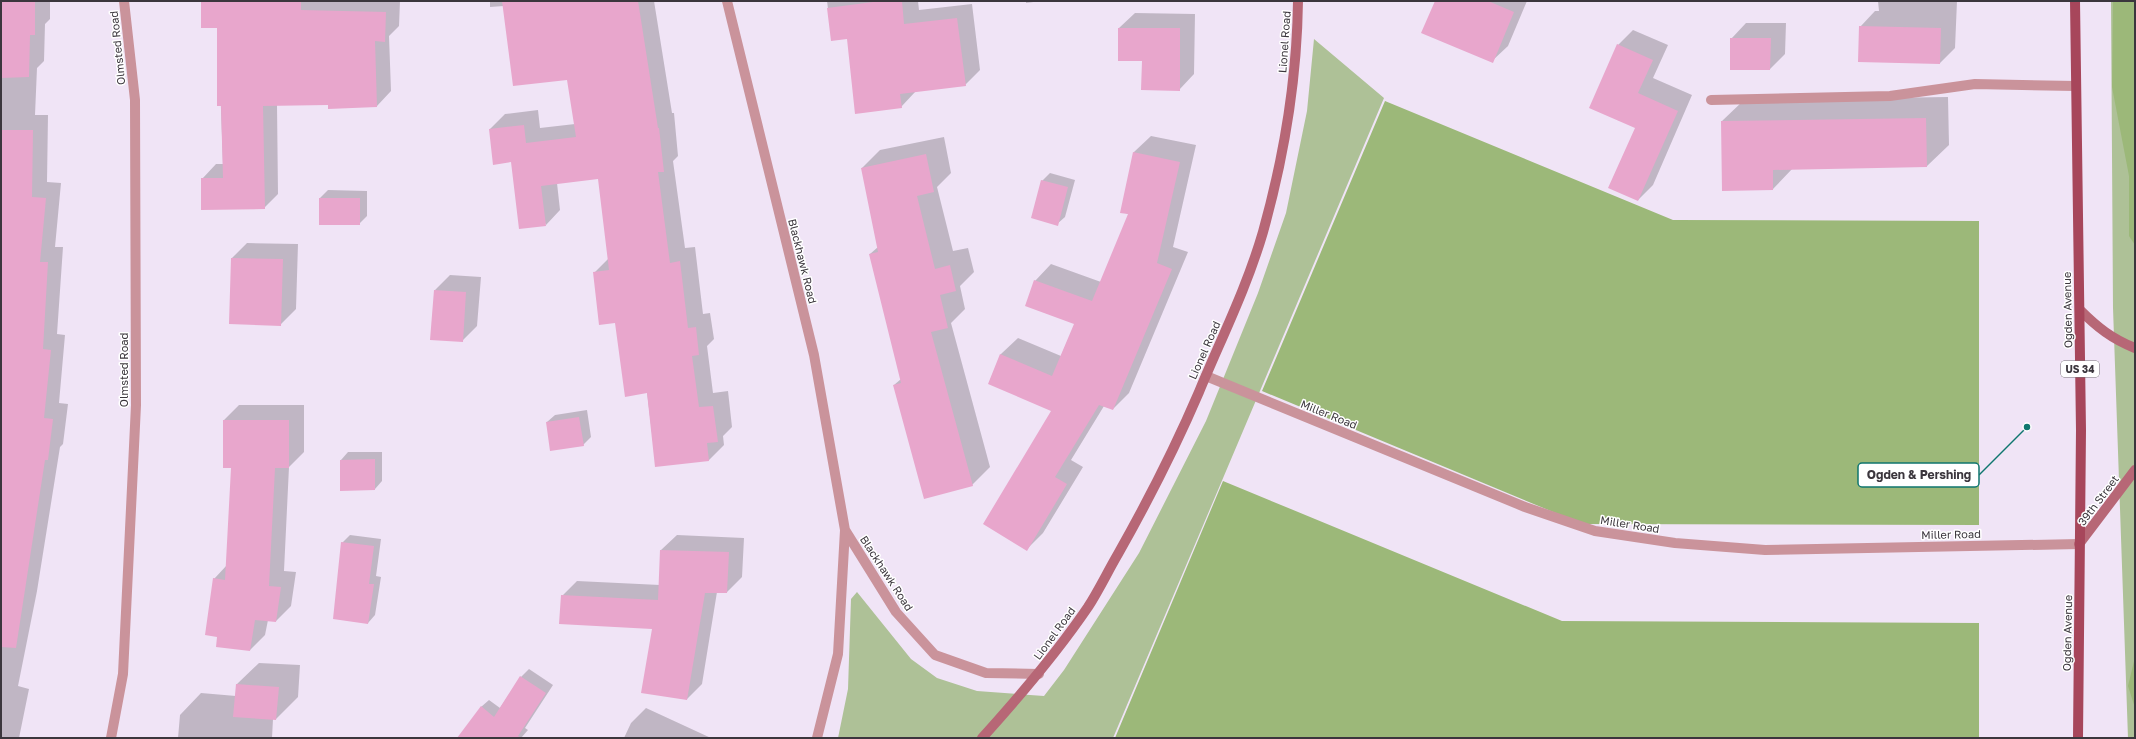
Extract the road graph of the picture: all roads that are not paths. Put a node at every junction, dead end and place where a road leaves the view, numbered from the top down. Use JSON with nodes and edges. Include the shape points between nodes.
{"nodes":[{"id":1,"x":124,"y":1,"type":"edge"},
{"id":2,"x":727,"y":1,"type":"edge"},
{"id":3,"x":1298,"y":1,"type":"edge"},
{"id":4,"x":2075,"y":1,"type":"edge"},
{"id":5,"x":2075,"y":86,"type":"junction"},
{"id":6,"x":1711,"y":100,"type":"dead end"},
{"id":7,"x":2080,"y":310,"type":"junction"},
{"id":8,"x":2135,"y":348,"type":"edge"},
{"id":9,"x":1206,"y":376,"type":"junction"},
{"id":10,"x":2135,"y":470,"type":"edge"},
{"id":11,"x":845,"y":530,"type":"junction"},
{"id":12,"x":2079,"y":544,"type":"junction"},
{"id":13,"x":1039,"y":674,"type":"junction"},
{"id":14,"x":111,"y":738,"type":"edge"},
{"id":15,"x":817,"y":738,"type":"edge"},
{"id":16,"x":982,"y":738,"type":"edge"},
{"id":17,"x":2078,"y":738,"type":"edge"}],
"edges":[{"from":1,"to":14,"type":"street","name":"Olmsted Road","via":[[135,100],[136,405],[123,674]]},
{"from":2,"to":11,"type":"street","name":"Blackhawk Road","via":[[814,355]]},
{"from":3,"to":9,"type":"street","name":"Lionel Road","via":[[1298,32],[1290,112],[1278,169],[1262,233],[1234,311]]},
{"from":4,"to":5,"type":"main road","name":"Ogden Avenue","number":"US 34"},
{"from":5,"to":6,"type":"street","via":[[1975,84],[1890,96]]},
{"from":5,"to":7,"type":"main road","name":"Ogden Avenue","number":"US 34"},
{"from":7,"to":8,"type":"street","via":[[2098,328]]},
{"from":7,"to":12,"type":"main road","name":"Ogden Avenue","number":"US 34"},
{"from":9,"to":12,"type":"street","name":"Miller Road","via":[[1525,507],[1595,531],[1674,543],[1765,550]]},
{"from":9,"to":13,"type":"street","name":"Lionel Road","via":[[1146,503],[1088,606]]},
{"from":10,"to":12,"type":"street","name":"39th Street"},
{"from":11,"to":13,"type":"street","name":"Blackhawk Road","via":[[896,612],[936,655],[986,673]]},
{"from":11,"to":15,"type":"street","name":"Blackhawk Road","via":[[838,654]]},
{"from":12,"to":17,"type":"main road","name":"Ogden Avenue","number":"US 34"},
{"from":13,"to":16,"type":"street","name":"Lionel Road"}]}
